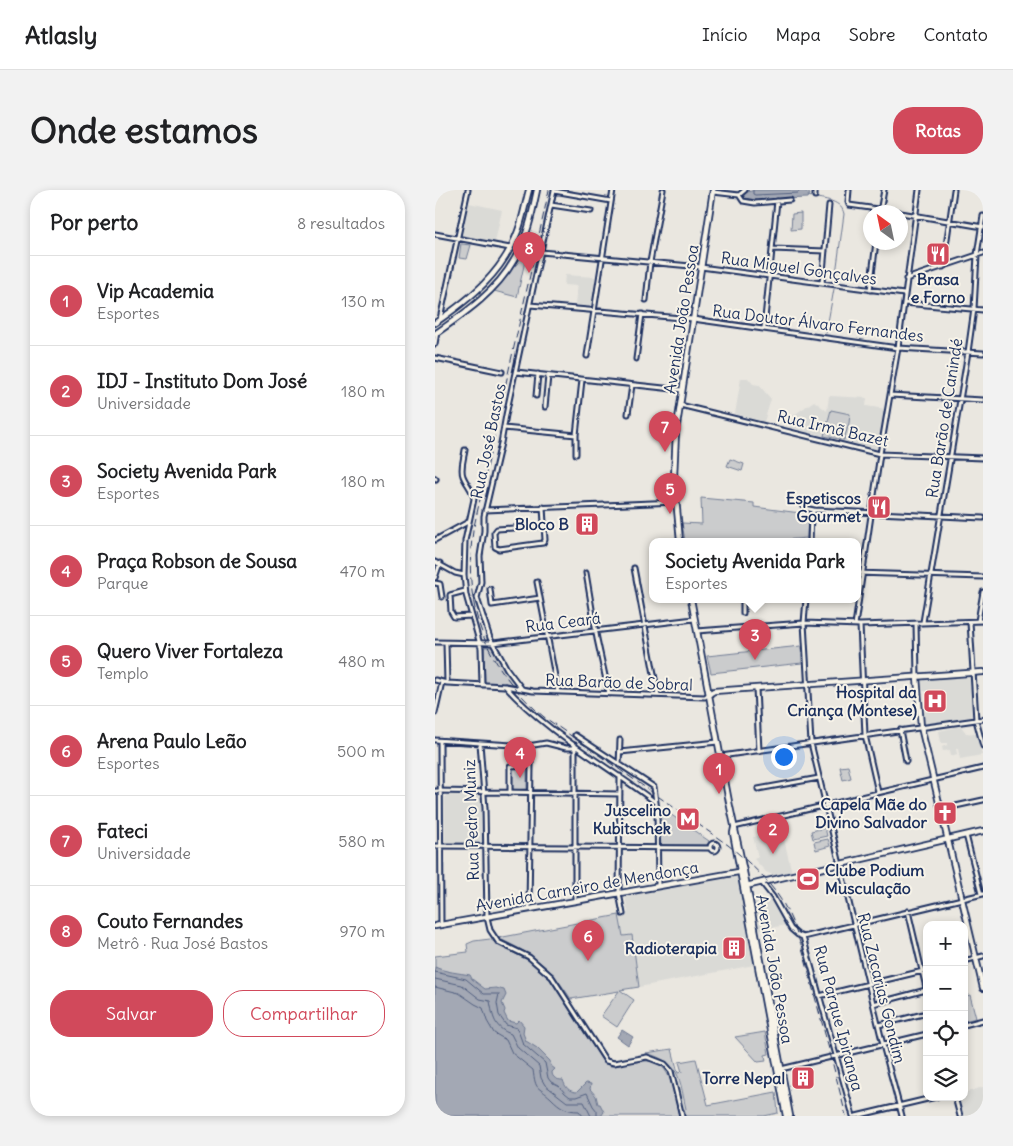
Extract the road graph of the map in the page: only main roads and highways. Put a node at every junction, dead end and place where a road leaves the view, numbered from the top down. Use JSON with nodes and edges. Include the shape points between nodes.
{"nodes":[{"id":1,"x":529,"y":190,"type":"edge"},
{"id":2,"x":537,"y":190,"type":"edge"},
{"id":3,"x":713,"y":191,"type":"edge"},
{"id":4,"x":436,"y":322,"type":"edge"},
{"id":5,"x":436,"y":333,"type":"edge"},
{"id":6,"x":680,"y":538,"type":"edge"},
{"id":7,"x":692,"y":603,"type":"edge"},
{"id":8,"x":983,"y":672,"type":"edge"},
{"id":9,"x":917,"y":676,"type":"junction"},
{"id":10,"x":709,"y":694,"type":"junction"},
{"id":11,"x":983,"y":831,"type":"edge"},
{"id":12,"x":947,"y":840,"type":"junction"},
{"id":13,"x":742,"y":871,"type":"junction"},
{"id":14,"x":745,"y":886,"type":"junction"},
{"id":15,"x":435,"y":926,"type":"edge"},
{"id":16,"x":983,"y":988,"type":"edge"},
{"id":17,"x":788,"y":1116,"type":"edge"}],
"edges":[{"from":1,"to":4,"type":"main road","via":[[518,231],[498,268],[481,289]]},
{"from":2,"to":5,"type":"main road","via":[[531,218],[514,261],[489,292]]},
{"from":3,"to":6,"type":"main road","name":"Avenida João Pessoa","via":[[676,432],[674,477]]},
{"from":7,"to":10,"type":"main road","name":"Avenida João Pessoa"},
{"from":8,"to":9,"type":"main road","name":"Rua Barão de Sobral"},
{"from":9,"to":10,"type":"main road","name":"Rua Barão de Sobral","via":[[714,691]]},
{"from":9,"to":12,"type":"main road","via":[[921,727]]},
{"from":10,"to":13,"type":"main road","name":"Avenida João Pessoa"},
{"from":11,"to":12,"type":"main road"},
{"from":12,"to":14,"type":"main road"},
{"from":12,"to":16,"type":"main road"},
{"from":13,"to":14,"type":"main road","name":"Avenida João Pessoa"},
{"from":13,"to":15,"type":"main road","name":"Avenida Carneiro de Mendonça"},
{"from":14,"to":17,"type":"main road","name":"Avenida João Pessoa"}]}
